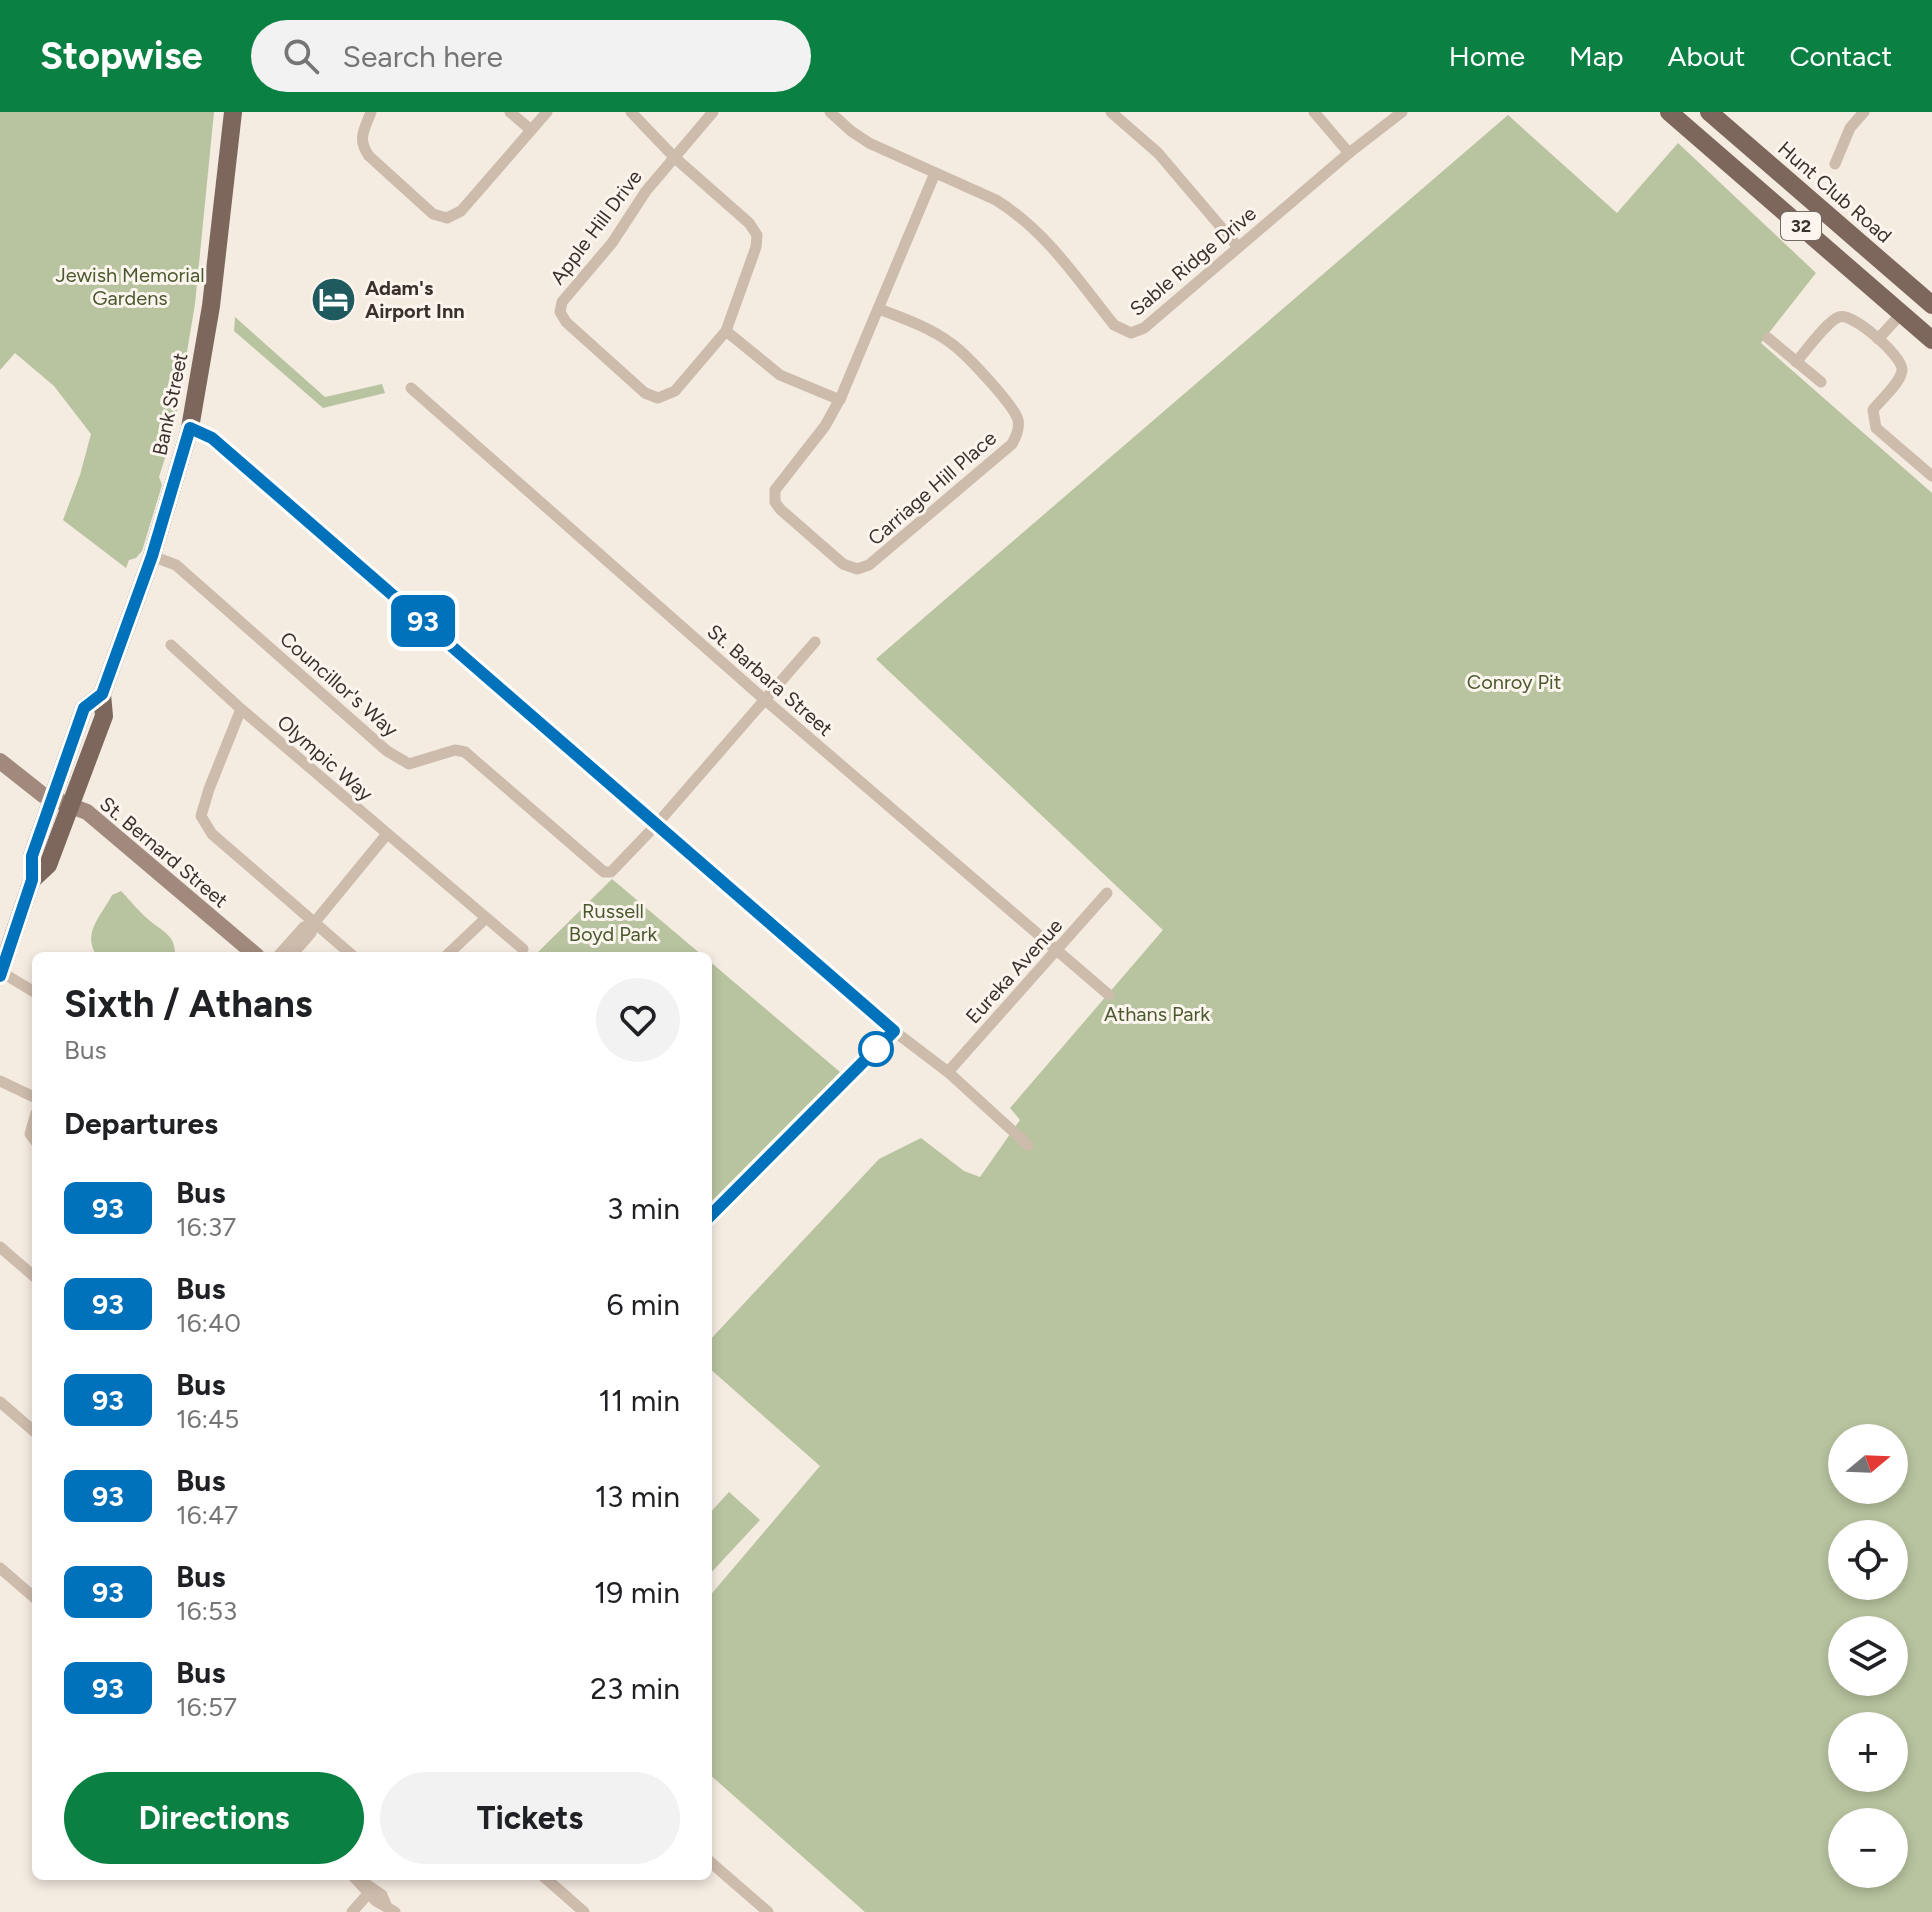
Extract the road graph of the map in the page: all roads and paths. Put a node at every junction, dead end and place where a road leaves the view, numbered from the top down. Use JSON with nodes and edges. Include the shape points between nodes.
{"nodes":[{"id":1,"x":233,"y":112,"type":"edge"},
{"id":2,"x":371,"y":112,"type":"edge"},
{"id":3,"x":510,"y":112,"type":"edge"},
{"id":4,"x":547,"y":112,"type":"edge"},
{"id":5,"x":631,"y":112,"type":"edge"},
{"id":6,"x":713,"y":112,"type":"edge"},
{"id":7,"x":830,"y":112,"type":"edge"},
{"id":8,"x":1111,"y":112,"type":"edge"},
{"id":9,"x":1314,"y":112,"type":"edge"},
{"id":10,"x":1402,"y":112,"type":"edge"},
{"id":11,"x":1669,"y":112,"type":"edge"},
{"id":12,"x":1709,"y":112,"type":"edge"},
{"id":13,"x":1864,"y":112,"type":"edge"},
{"id":14,"x":531,"y":130,"type":"junction"},
{"id":15,"x":1349,"y":153,"type":"junction"},
{"id":16,"x":674,"y":157,"type":"junction"},
{"id":17,"x":1835,"y":164,"type":"dead end"},
{"id":18,"x":935,"y":173,"type":"junction"},
{"id":19,"x":1238,"y":247,"type":"junction"},
{"id":20,"x":1932,"y":305,"type":"edge"},
{"id":21,"x":879,"y":309,"type":"junction"},
{"id":22,"x":1901,"y":314,"type":"junction"},
{"id":23,"x":726,"y":331,"type":"junction"},
{"id":24,"x":1768,"y":338,"type":"dead end"},
{"id":25,"x":1878,"y":339,"type":"junction"},
{"id":26,"x":1932,"y":340,"type":"edge"},
{"id":27,"x":1796,"y":362,"type":"junction"},
{"id":28,"x":1821,"y":382,"type":"dead end"},
{"id":29,"x":411,"y":388,"type":"dead end"},
{"id":30,"x":840,"y":400,"type":"junction"},
{"id":31,"x":190,"y":428,"type":"junction"},
{"id":32,"x":1932,"y":476,"type":"edge"},
{"id":33,"x":152,"y":556,"type":"junction"},
{"id":34,"x":815,"y":642,"type":"dead end"},
{"id":35,"x":171,"y":645,"type":"dead end"},
{"id":36,"x":102,"y":694,"type":"junction"},
{"id":37,"x":764,"y":699,"type":"junction"},
{"id":38,"x":241,"y":709,"type":"junction"},
{"id":39,"x":0,"y":761,"type":"edge"},
{"id":40,"x":53,"y":799,"type":"junction"},
{"id":41,"x":71,"y":806,"type":"junction"},
{"id":42,"x":656,"y":825,"type":"junction"},
{"id":43,"x":387,"y":834,"type":"junction"},
{"id":44,"x":32,"y":880,"type":"junction"},
{"id":45,"x":1107,"y":893,"type":"dead end"},
{"id":46,"x":485,"y":919,"type":"junction"},
{"id":47,"x":314,"y":923,"type":"junction"},
{"id":48,"x":523,"y":949,"type":"dead end"},
{"id":49,"x":1056,"y":951,"type":"junction"},
{"id":50,"x":252,"y":952,"type":"edge"},
{"id":51,"x":282,"y":952,"type":"edge"},
{"id":52,"x":294,"y":952,"type":"edge"},
{"id":53,"x":348,"y":952,"type":"edge"},
{"id":54,"x":450,"y":952,"type":"edge"},
{"id":55,"x":0,"y":974,"type":"edge"},
{"id":56,"x":32,"y":991,"type":"edge"},
{"id":57,"x":1109,"y":995,"type":"dead end"},
{"id":58,"x":894,"y":1031,"type":"junction"},
{"id":59,"x":948,"y":1072,"type":"junction"},
{"id":60,"x":0,"y":1081,"type":"edge"},
{"id":61,"x":32,"y":1096,"type":"edge"},
{"id":62,"x":1028,"y":1145,"type":"dead end"},
{"id":63,"x":712,"y":1214,"type":"edge"},
{"id":64,"x":0,"y":1247,"type":"edge"},
{"id":65,"x":32,"y":1275,"type":"edge"},
{"id":66,"x":0,"y":1402,"type":"edge"},
{"id":67,"x":32,"y":1430,"type":"edge"},
{"id":68,"x":0,"y":1568,"type":"edge"},
{"id":69,"x":32,"y":1596,"type":"edge"},
{"id":70,"x":712,"y":1863,"type":"edge"},
{"id":71,"x":357,"y":1880,"type":"edge"},
{"id":72,"x":360,"y":1880,"type":"edge"},
{"id":73,"x":548,"y":1880,"type":"edge"},
{"id":74,"x":368,"y":1894,"type":"junction"},
{"id":75,"x":391,"y":1909,"type":"edge"},
{"id":76,"x":352,"y":1912,"type":"edge"},
{"id":77,"x":584,"y":1912,"type":"edge"},
{"id":78,"x":768,"y":1912,"type":"edge"}],
"edges":[{"from":1,"to":31,"type":"main road","name":"Bank Street","via":[[211,306]]},
{"from":2,"to":14,"type":"street","via":[[362,146],[369,156],[433,214],[447,218],[461,211]]},
{"from":3,"to":14,"type":"street"},
{"from":4,"to":14,"type":"street"},
{"from":5,"to":16,"type":"street","name":"Apple Hill Drive"},
{"from":6,"to":16,"type":"street"},
{"from":7,"to":18,"type":"street","name":"Sable Ridge Drive","via":[[869,143]]},
{"from":8,"to":19,"type":"street","via":[[1158,153]]},
{"from":9,"to":15,"type":"street"},
{"from":10,"to":15,"type":"street","name":"Sable Ridge Drive"},
{"from":11,"to":22,"type":"main road","number":"32"},
{"from":12,"to":20,"type":"main road","name":"Hunt Club Road","number":"32"},
{"from":13,"to":17,"type":"street","via":[[1850,128]]},
{"from":15,"to":19,"type":"street","name":"Sable Ridge Drive"},
{"from":16,"to":23,"type":"street","name":"Apple Hill Drive","via":[[757,235]]},
{"from":16,"to":23,"type":"street","name":"Apple Hill Drive","via":[[562,302],[560,312],[645,393],[658,398],[675,391]]},
{"from":18,"to":19,"type":"street","name":"Sable Ridge Drive","via":[[996,200],[1032,226],[1114,325],[1131,333],[1144,328]]},
{"from":18,"to":21,"type":"street","name":"Carriage Hill Place"},
{"from":21,"to":30,"type":"street","name":"Carriage Hill Place"},
{"from":21,"to":30,"type":"street","name":"Carriage Hill Place","via":[[953,344],[1014,412],[1017,436],[869,565],[850,568],[780,509],[774,497]]},
{"from":22,"to":25,"type":"street"},
{"from":22,"to":26,"type":"main road","number":"32"},
{"from":23,"to":30,"type":"street","via":[[780,375]]},
{"from":24,"to":27,"type":"street"},
{"from":25,"to":27,"type":"street","via":[[1843,315]]},
{"from":25,"to":32,"type":"street","via":[[1902,367],[1873,410],[1874,423]]},
{"from":27,"to":28,"type":"street"},
{"from":29,"to":37,"type":"street","name":"St. Barbara Street"},
{"from":31,"to":33,"type":"main road","name":"Bank Street"},
{"from":31,"to":42,"type":"street","via":[[212,438]]},
{"from":33,"to":36,"type":"main road","name":"Bank Street"},
{"from":33,"to":42,"type":"street","name":"Councillor's Way","via":[[176,565],[387,751],[409,764],[455,750],[465,752],[604,872],[611,872]]},
{"from":34,"to":37,"type":"street"},
{"from":35,"to":38,"type":"street","name":"Olympic Way"},
{"from":36,"to":40,"type":"main road","name":"Bank Street","via":[[84,708]]},
{"from":36,"to":41,"type":"main road","name":"Bank Street","via":[[104,716]]},
{"from":37,"to":42,"type":"street"},
{"from":37,"to":49,"type":"street","name":"St. Barbara Street"},
{"from":38,"to":43,"type":"street","name":"Olympic Way"},
{"from":38,"to":47,"type":"street","via":[[201,816],[212,834]]},
{"from":39,"to":40,"type":"street","name":"St. Bernard Street"},
{"from":40,"to":41,"type":"street","name":"St. Bernard Street"},
{"from":40,"to":44,"type":"main road","name":"Bank Street","via":[[32,856]]},
{"from":41,"to":44,"type":"main road","name":"Bank Street","via":[[48,865]]},
{"from":41,"to":50,"type":"street","name":"St. Bernard Street","via":[[87,812]]},
{"from":42,"to":58,"type":"street"},
{"from":43,"to":46,"type":"street","name":"Olympic Way"},
{"from":43,"to":47,"type":"street"},
{"from":44,"to":55,"type":"main road","name":"Bank Street"},
{"from":45,"to":49,"type":"street","name":"Eureka Avenue"},
{"from":46,"to":48,"type":"street","name":"Olympic Way"},
{"from":46,"to":54,"type":"street"},
{"from":47,"to":51,"type":"street"},
{"from":47,"to":52,"type":"street"},
{"from":47,"to":53,"type":"street"},
{"from":49,"to":57,"type":"street","name":"St. Barbara Street"},
{"from":49,"to":59,"type":"street","name":"Eureka Avenue"},
{"from":55,"to":56,"type":"street"},
{"from":58,"to":59,"type":"street"},
{"from":58,"to":63,"type":"street"},
{"from":59,"to":62,"type":"street"},
{"from":60,"to":61,"type":"street"},
{"from":64,"to":65,"type":"street"},
{"from":66,"to":67,"type":"street"},
{"from":68,"to":69,"type":"street"},
{"from":70,"to":78,"type":"street"},
{"from":71,"to":74,"type":"street"},
{"from":72,"to":75,"type":"street","via":[[382,1895]]},
{"from":73,"to":77,"type":"street"},
{"from":74,"to":75,"type":"street"},
{"from":74,"to":76,"type":"street"}]}
